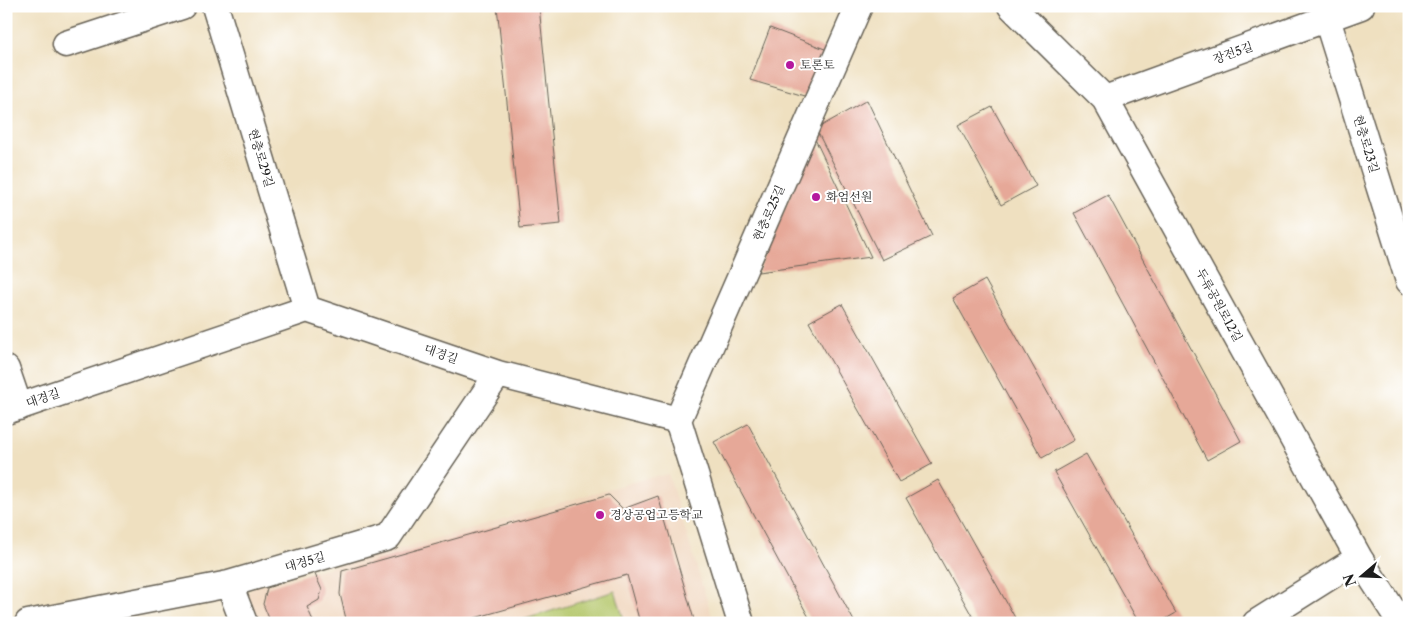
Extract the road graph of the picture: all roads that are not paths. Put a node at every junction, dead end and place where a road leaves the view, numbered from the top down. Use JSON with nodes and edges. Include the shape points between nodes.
{"nodes":[{"id":1,"x":182,"y":6,"type":"edge"},
{"id":2,"x":215,"y":6,"type":"edge"},
{"id":3,"x":859,"y":6,"type":"edge"},
{"id":4,"x":1012,"y":6,"type":"edge"},
{"id":5,"x":1361,"y":6,"type":"edge"},
{"id":6,"x":1325,"y":12,"type":"edge"},
{"id":7,"x":66,"y":44,"type":"dead end"},
{"id":8,"x":1105,"y":99,"type":"junction"},
{"id":9,"x":1409,"y":281,"type":"edge"},
{"id":10,"x":307,"y":309,"type":"junction"},
{"id":11,"x":6,"y":368,"type":"edge"},
{"id":12,"x":498,"y":374,"type":"junction"},
{"id":13,"x":13,"y":409,"type":"edge"},
{"id":14,"x":678,"y":420,"type":"junction"},
{"id":15,"x":1359,"y":558,"type":"junction"},
{"id":16,"x":229,"y":584,"type":"junction"},
{"id":17,"x":28,"y":623,"type":"edge"},
{"id":18,"x":244,"y":623,"type":"edge"},
{"id":19,"x":741,"y":623,"type":"edge"},
{"id":20,"x":1256,"y":623,"type":"edge"},
{"id":21,"x":1400,"y":623,"type":"edge"}],
"edges":[{"from":1,"to":7,"type":"street"},
{"from":2,"to":10,"type":"street","name":"현충로29길"},
{"from":3,"to":14,"type":"street","name":"현충로25길"},
{"from":4,"to":8,"type":"street","name":"두류공원로12길"},
{"from":5,"to":6,"type":"street","name":"장전5길"},
{"from":6,"to":8,"type":"street","name":"장전5길"},
{"from":6,"to":9,"type":"street","name":"현충로23길"},
{"from":8,"to":15,"type":"street","name":"두류공원로12길"},
{"from":10,"to":12,"type":"street","name":"대경길"},
{"from":10,"to":13,"type":"street","name":"대경길"},
{"from":11,"to":13,"type":"street"},
{"from":12,"to":14,"type":"street","name":"대경길"},
{"from":12,"to":16,"type":"street","name":"대경5길","via":[[388,537]]},
{"from":14,"to":19,"type":"street"},
{"from":15,"to":20,"type":"street"},
{"from":15,"to":21,"type":"street","name":"두류공원로12길"},
{"from":16,"to":17,"type":"street","name":"대경5길"},
{"from":16,"to":18,"type":"street"}]}
